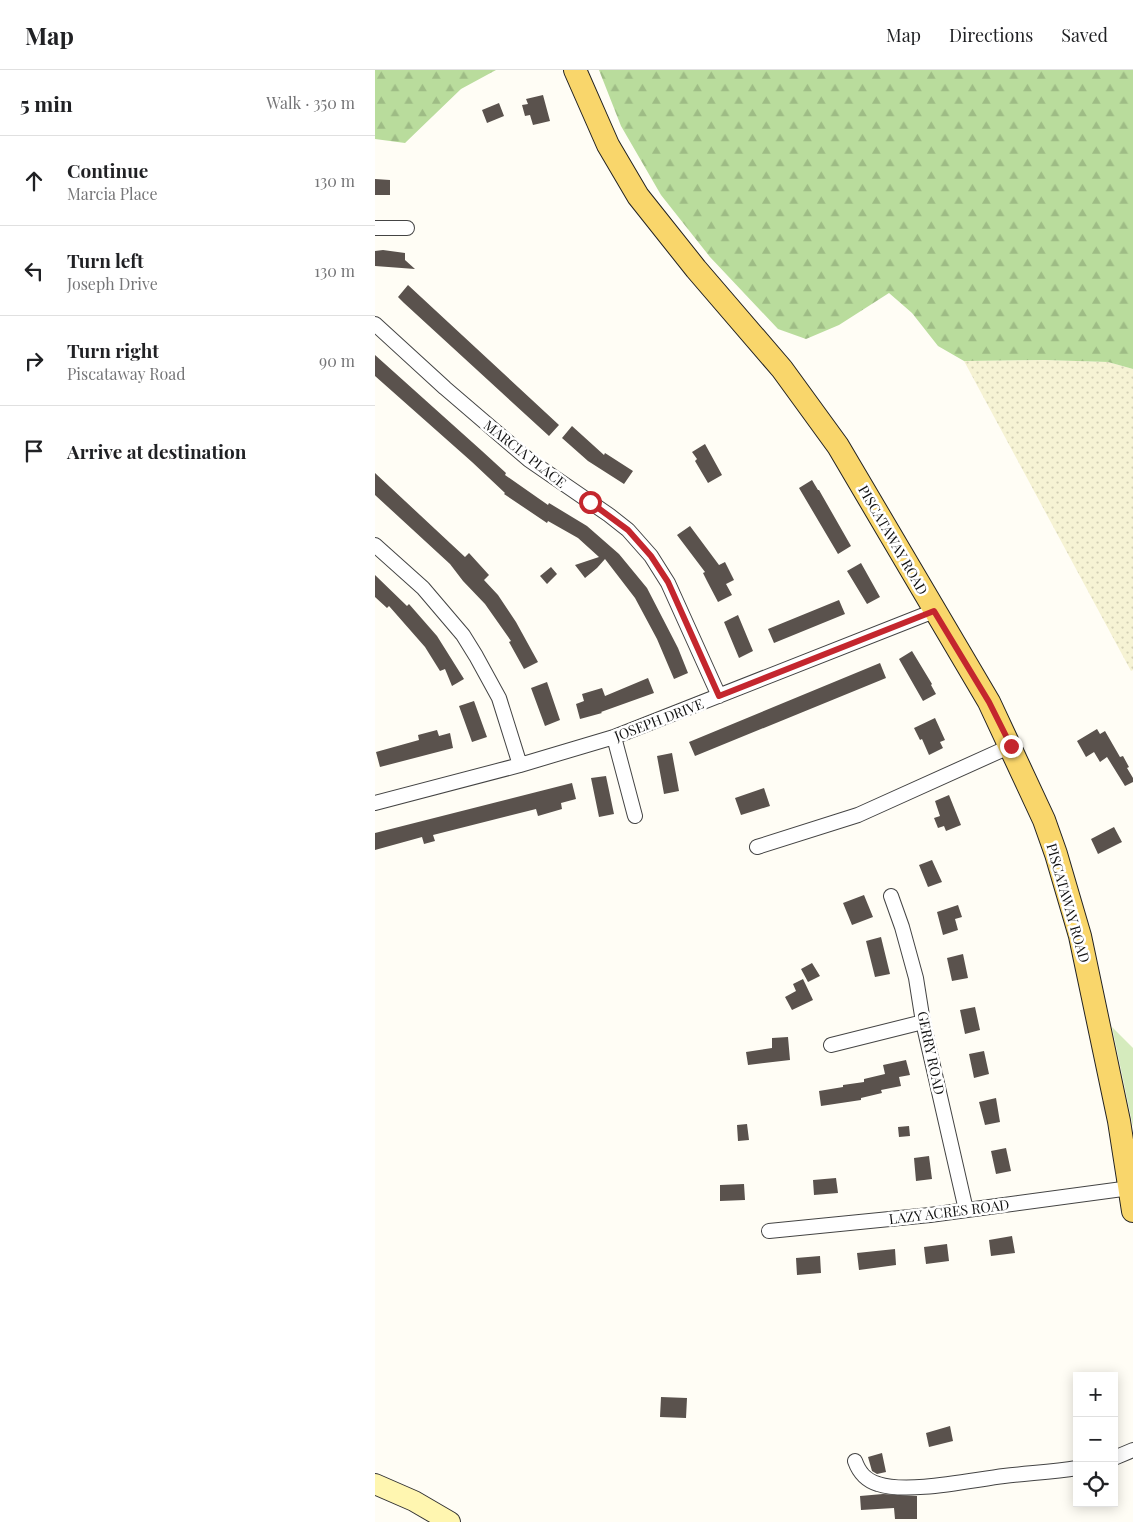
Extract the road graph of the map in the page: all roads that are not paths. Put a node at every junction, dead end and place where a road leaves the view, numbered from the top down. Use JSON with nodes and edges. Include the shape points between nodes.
{"nodes":[{"id":1,"x":575,"y":70,"type":"edge"},
{"id":2,"x":375,"y":228,"type":"edge"},
{"id":3,"x":407,"y":228,"type":"dead end"},
{"id":4,"x":375,"y":324,"type":"edge"},
{"id":5,"x":375,"y":545,"type":"edge"},
{"id":6,"x":934,"y":611,"type":"junction"},
{"id":7,"x":719,"y":696,"type":"junction"},
{"id":8,"x":614,"y":737,"type":"junction"},
{"id":9,"x":1011,"y":746,"type":"junction"},
{"id":10,"x":520,"y":765,"type":"junction"},
{"id":11,"x":375,"y":803,"type":"edge"},
{"id":12,"x":635,"y":816,"type":"dead end"},
{"id":13,"x":757,"y":848,"type":"dead end"},
{"id":14,"x":891,"y":896,"type":"dead end"},
{"id":15,"x":923,"y":1022,"type":"junction"},
{"id":16,"x":831,"y":1045,"type":"dead end"},
{"id":17,"x":1130,"y":1188,"type":"junction"},
{"id":18,"x":966,"y":1210,"type":"junction"},
{"id":19,"x":1133,"y":1211,"type":"edge"},
{"id":20,"x":769,"y":1231,"type":"dead end"},
{"id":21,"x":1133,"y":1450,"type":"edge"},
{"id":22,"x":1118,"y":1456,"type":"edge"},
{"id":23,"x":855,"y":1460,"type":"dead end"},
{"id":24,"x":1073,"y":1468,"type":"edge"},
{"id":25,"x":375,"y":1484,"type":"edge"},
{"id":26,"x":450,"y":1522,"type":"edge"}],
"edges":[{"from":1,"to":6,"type":"main road","name":"PISCATAWAY ROAD","via":[[608,144],[639,196],[810,406],[838,446]]},
{"from":2,"to":3,"type":"street"},
{"from":4,"to":7,"type":"street","name":"MARCIA PLACE","via":[[529,460],[628,530],[668,582]]},
{"from":5,"to":10,"type":"street","via":[[423,588],[463,635],[499,698]]},
{"from":6,"to":7,"type":"street","name":"JOSEPH DRIVE"},
{"from":6,"to":9,"type":"main road","name":"PISCATAWAY ROAD","via":[[989,702]]},
{"from":7,"to":8,"type":"street","name":"JOSEPH DRIVE"},
{"from":8,"to":10,"type":"street","name":"JOSEPH DRIVE"},
{"from":8,"to":12,"type":"street"},
{"from":9,"to":13,"type":"street","via":[[858,815]]},
{"from":9,"to":17,"type":"main road","name":"PISCATAWAY ROAD","via":[[1056,854],[1080,936]]},
{"from":10,"to":11,"type":"street","name":"JOSEPH DRIVE"},
{"from":14,"to":15,"type":"street","name":"GERRY ROAD","via":[[915,978]]},
{"from":15,"to":16,"type":"street"},
{"from":15,"to":18,"type":"street","name":"GERRY ROAD"},
{"from":17,"to":18,"type":"street","name":"LAZY ACRES ROAD"},
{"from":17,"to":19,"type":"main road","name":"PISCATAWAY ROAD"},
{"from":18,"to":20,"type":"street","name":"LAZY ACRES ROAD"},
{"from":21,"to":22,"type":"street"},
{"from":23,"to":24,"type":"street","via":[[859,1473],[888,1487],[931,1486]]},
{"from":25,"to":26,"type":"street","via":[[415,1501]]}]}
